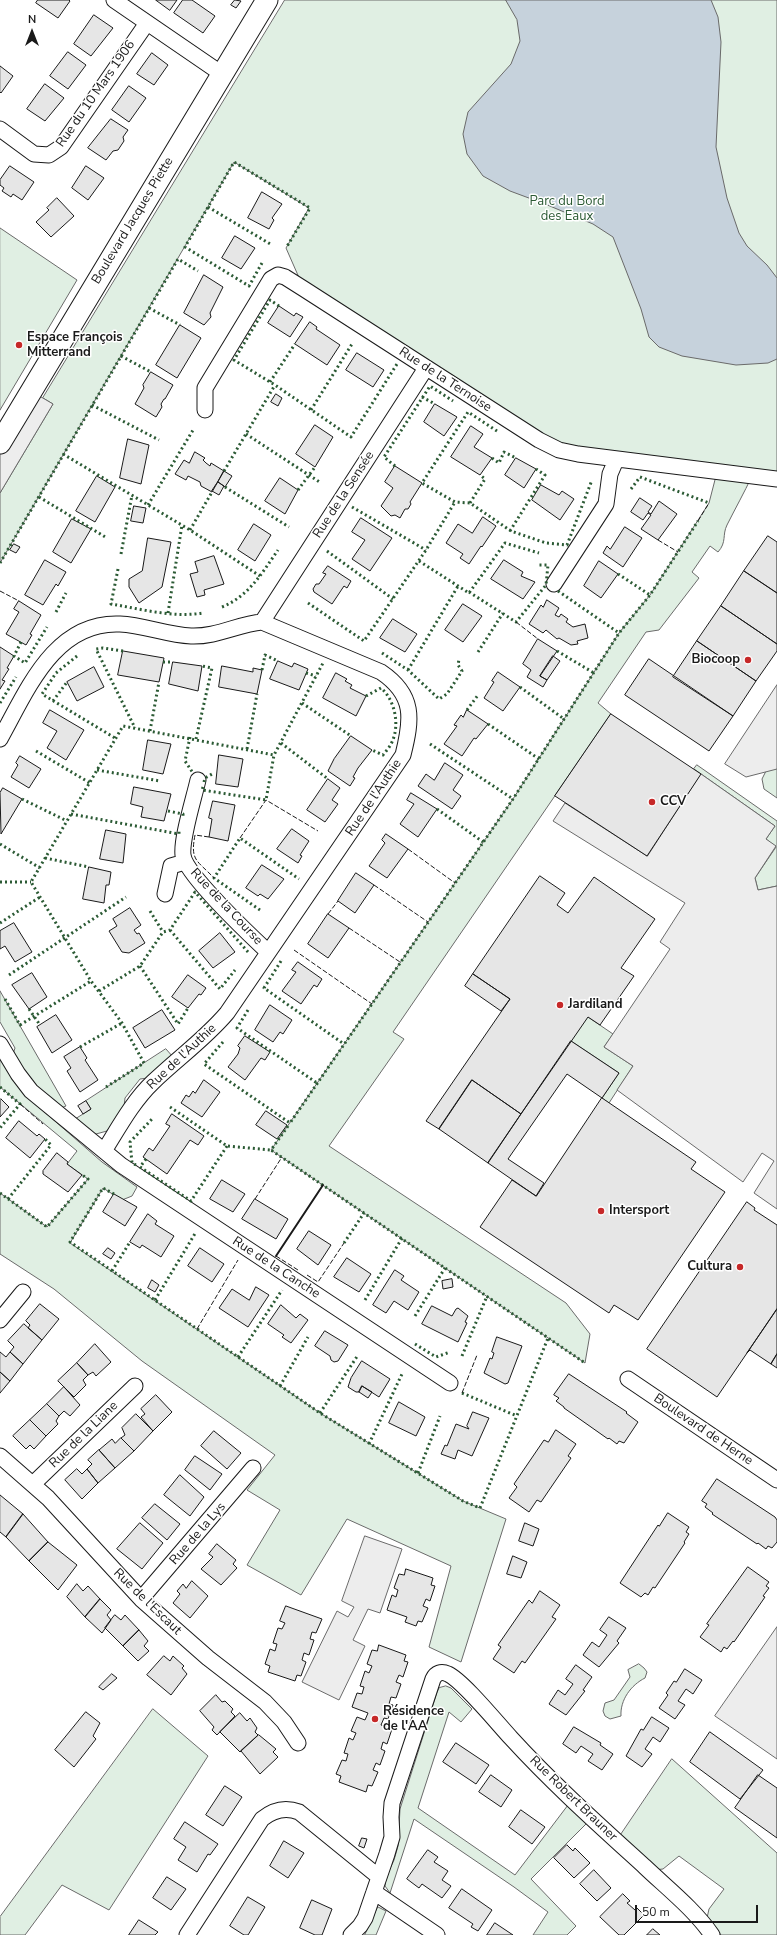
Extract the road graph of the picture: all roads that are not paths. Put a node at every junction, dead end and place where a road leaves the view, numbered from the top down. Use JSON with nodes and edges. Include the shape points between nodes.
{"nodes":[{"id":1,"x":114,"y":0,"type":"edge"},
{"id":2,"x":267,"y":0,"type":"edge"},
{"id":3,"x":147,"y":23,"type":"junction"},
{"id":4,"x":222,"y":74,"type":"junction"},
{"id":5,"x":0,"y":129,"type":"edge"},
{"id":6,"x":426,"y":368,"type":"junction"},
{"id":7,"x":204,"y":410,"type":"dead end"},
{"id":8,"x":0,"y":443,"type":"edge"},
{"id":9,"x":616,"y":460,"type":"junction"},
{"id":10,"x":777,"y":480,"type":"edge"},
{"id":11,"x":554,"y":584,"type":"dead end"},
{"id":12,"x":262,"y":622,"type":"junction"},
{"id":13,"x":0,"y":738,"type":"edge"},
{"id":14,"x":198,"y":780,"type":"dead end"},
{"id":15,"x":185,"y":862,"type":"junction"},
{"id":16,"x":165,"y":894,"type":"dead end"},
{"id":17,"x":268,"y":952,"type":"junction"},
{"id":18,"x":0,"y":1044,"type":"edge"},
{"id":19,"x":104,"y":1151,"type":"junction"},
{"id":20,"x":23,"y":1292,"type":"dead end"},
{"id":21,"x":0,"y":1320,"type":"edge"},
{"id":22,"x":628,"y":1379,"type":"dead end"},
{"id":23,"x":450,"y":1383,"type":"dead end"},
{"id":24,"x":135,"y":1386,"type":"dead end"},
{"id":25,"x":0,"y":1456,"type":"edge"},
{"id":26,"x":254,"y":1468,"type":"dead end"},
{"id":27,"x":777,"y":1480,"type":"edge"},
{"id":28,"x":33,"y":1484,"type":"junction"},
{"id":29,"x":141,"y":1599,"type":"junction"},
{"id":30,"x":298,"y":1743,"type":"dead end"},
{"id":31,"x":379,"y":1876,"type":"junction"},
{"id":32,"x":374,"y":1892,"type":"junction"},
{"id":33,"x":186,"y":1935,"type":"edge"},
{"id":34,"x":351,"y":1935,"type":"edge"},
{"id":35,"x":437,"y":1935,"type":"edge"},
{"id":36,"x":712,"y":1935,"type":"edge"}],
"edges":[{"from":1,"to":3,"type":"street"},
{"from":2,"to":4,"type":"main road","name":"Boulevard Jacques Piette"},
{"from":3,"to":4,"type":"street"},
{"from":3,"to":5,"type":"street","name":"Rue du 10 Mars 1906","via":[[61,147],[49,155],[34,154]]},
{"from":4,"to":8,"type":"main road","name":"Boulevard Jacques Piette"},
{"from":6,"to":7,"type":"street","name":"Rue de la Ternoise","via":[[285,276],[278,275],[271,279],[205,388]]},
{"from":6,"to":9,"type":"street","name":"Rue de la Ternoise","via":[[559,450]]},
{"from":6,"to":12,"type":"street","name":"Rue de la Sensée"},
{"from":9,"to":10,"type":"street","name":"Rue de la Ternoise"},
{"from":9,"to":11,"type":"street","via":[[610,474],[606,504]]},
{"from":12,"to":13,"type":"street","via":[[197,636],[120,624],[97,625],[81,631],[60,645],[45,661]]},
{"from":12,"to":17,"type":"street","name":"Rue de l'Authie","via":[[381,672],[395,681],[406,698],[410,717],[403,755]]},
{"from":14,"to":15,"type":"street","name":"Rue de la Course","via":[[183,848]]},
{"from":15,"to":16,"type":"street","name":"Rue de la Course","via":[[171,866]]},
{"from":15,"to":17,"type":"street","name":"Rue de la Course","via":[[197,879],[244,930]]},
{"from":17,"to":19,"type":"street","name":"Rue de l'Authie","via":[[216,1026],[153,1082],[132,1106]]},
{"from":18,"to":19,"type":"street","via":[[31,1091]]},
{"from":19,"to":23,"type":"street","name":"Rue de la Canche","via":[[121,1166]]},
{"from":20,"to":21,"type":"street"},
{"from":22,"to":27,"type":"street","name":"Boulevard de Herne"},
{"from":24,"to":28,"type":"street","name":"Rue de la Liane"},
{"from":25,"to":28,"type":"street","name":"Rue de l'Escaut"},
{"from":26,"to":29,"type":"street","name":"Rue de la Lys"},
{"from":28,"to":29,"type":"street","name":"Rue de l'Escaut"},
{"from":29,"to":30,"type":"street","name":"Rue de l'Escaut","via":[[208,1658],[264,1702],[284,1722]]},
{"from":31,"to":32,"type":"street"},
{"from":31,"to":33,"type":"street","via":[[299,1812],[289,1809],[273,1811],[262,1818]]},
{"from":31,"to":36,"type":"street","name":"Rue Robert Brauner","via":[[392,1837],[392,1803],[433,1679],[436,1674],[445,1673],[463,1686],[519,1747],[681,1900]]},
{"from":32,"to":34,"type":"street","via":[[363,1922]]},
{"from":32,"to":35,"type":"street"}]}
